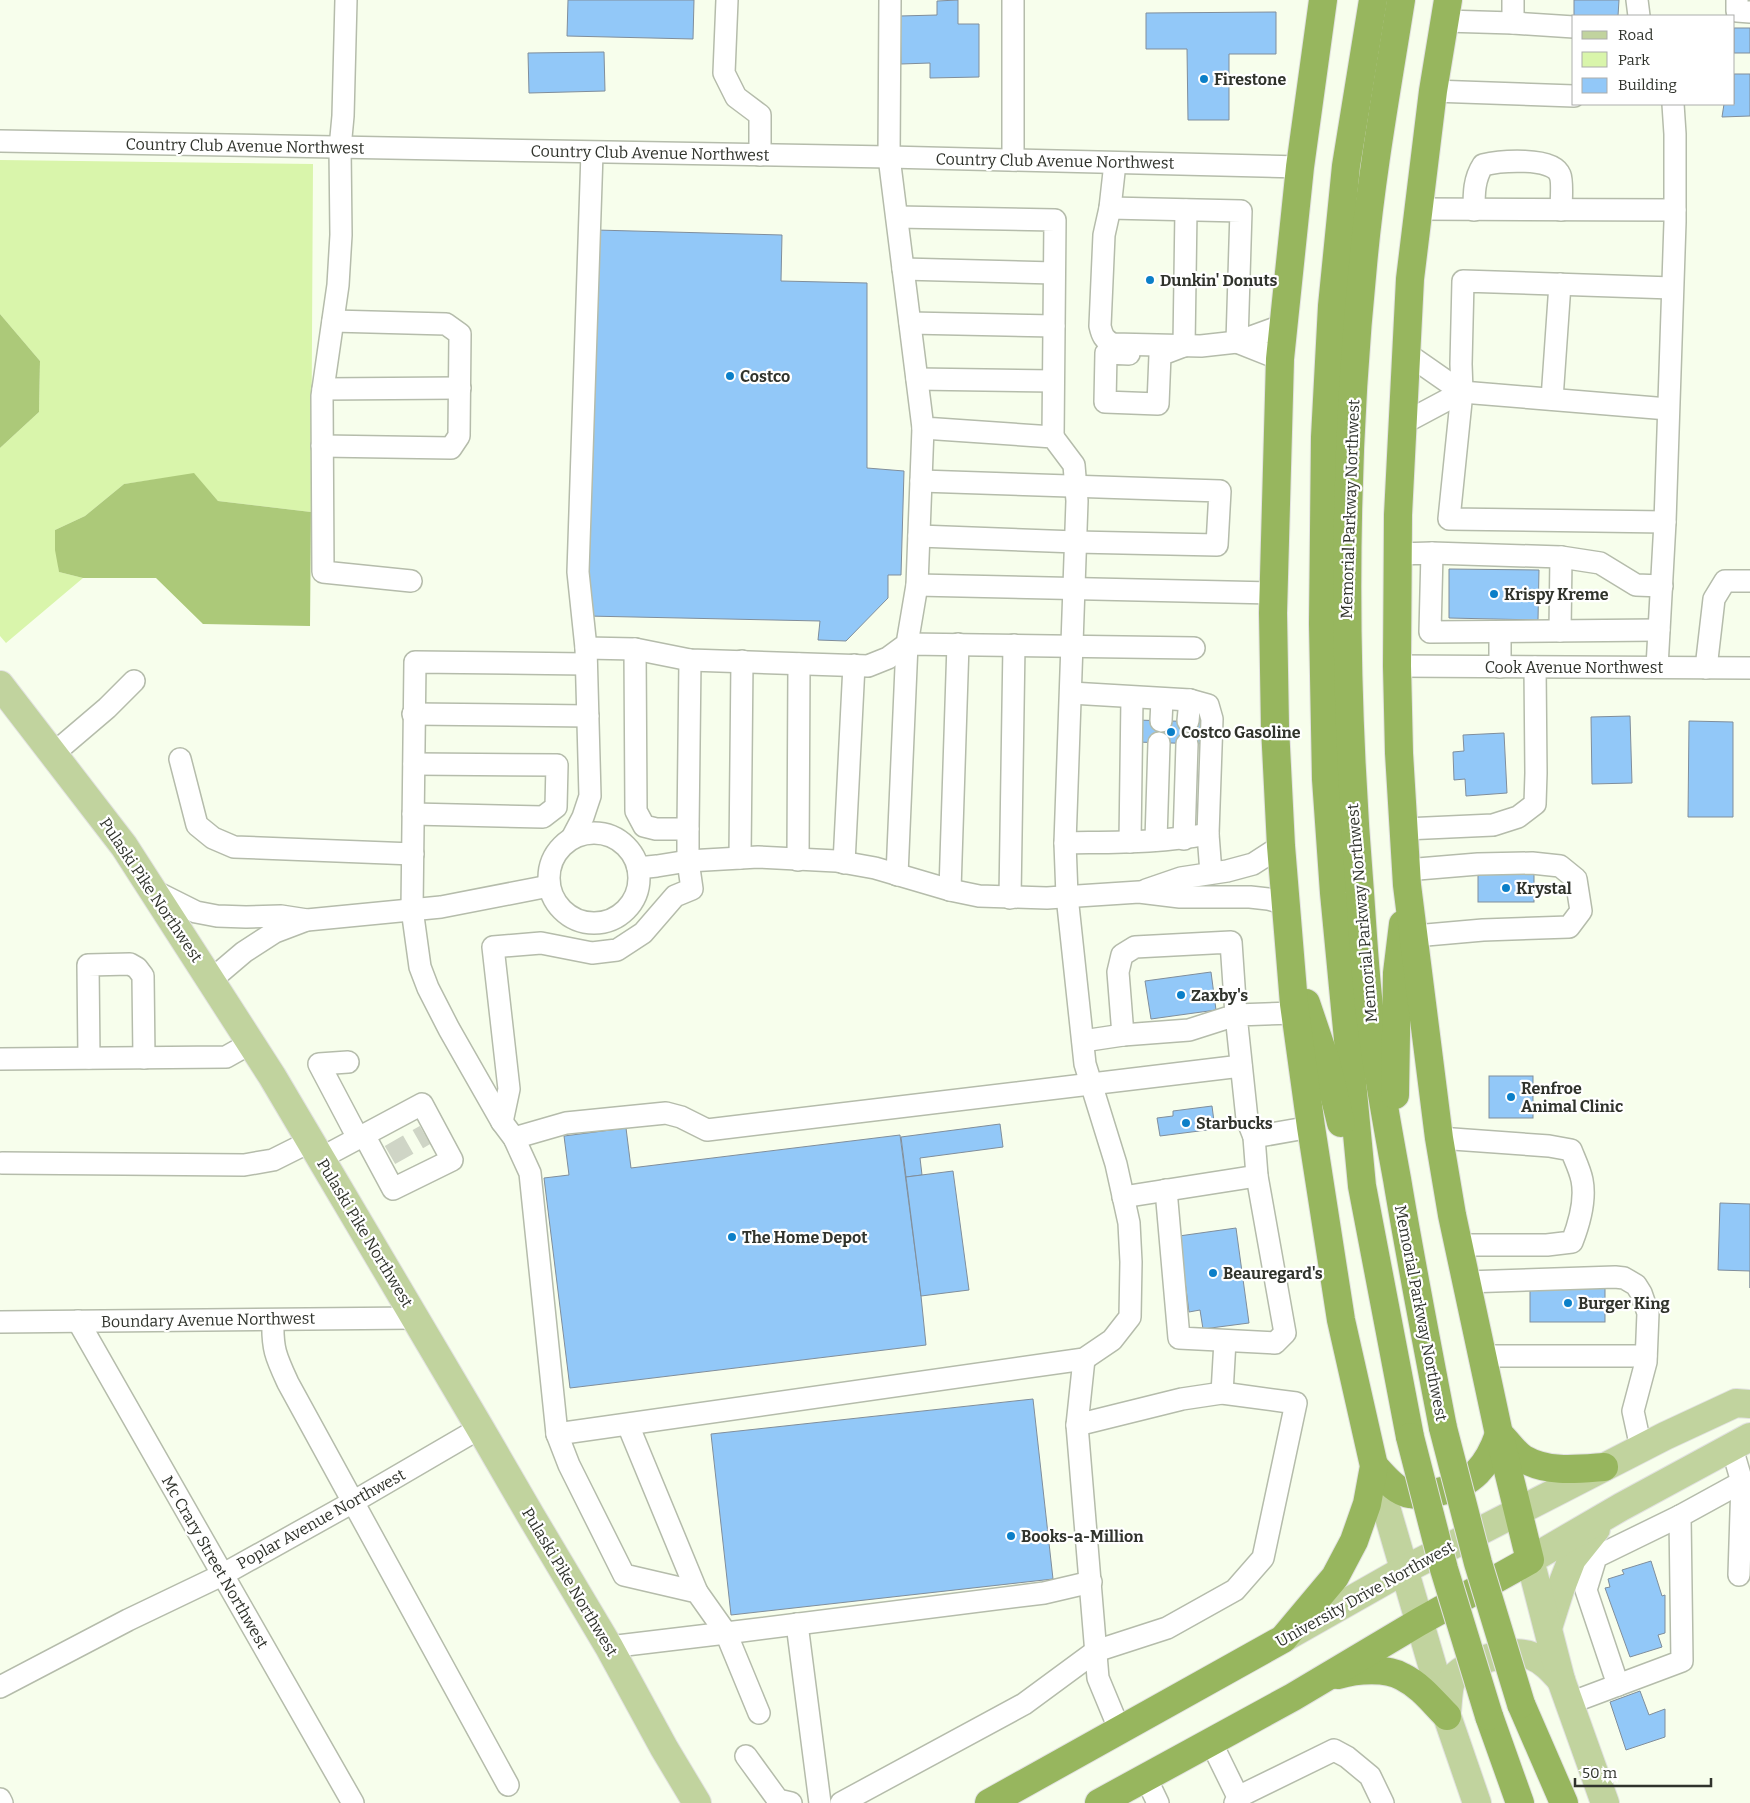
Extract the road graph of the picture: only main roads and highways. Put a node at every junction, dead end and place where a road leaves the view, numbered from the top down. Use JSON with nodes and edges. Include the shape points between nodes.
{"nodes":[{"id":1,"x":1323,"y":0,"type":"edge"},
{"id":2,"x":1373,"y":0,"type":"edge"},
{"id":3,"x":1401,"y":0,"type":"edge"},
{"id":4,"x":1446,"y":11,"type":"edge"},
{"id":5,"x":2,"y":691,"type":"edge"},
{"id":6,"x":1406,"y":877,"type":"junction"},
{"id":7,"x":1291,"y":961,"type":"junction"},
{"id":8,"x":1362,"y":1186,"type":"junction"},
{"id":9,"x":1398,"y":1189,"type":"junction"},
{"id":10,"x":1750,"y":1404,"type":"edge"},
{"id":11,"x":1499,"y":1434,"type":"junction"},
{"id":12,"x":1741,"y":1442,"type":"edge"},
{"id":13,"x":1374,"y":1466,"type":"junction"},
{"id":14,"x":1604,"y":1467,"type":"junction"},
{"id":15,"x":1519,"y":1510,"type":"junction"},
{"id":16,"x":1614,"y":1511,"type":"junction"},
{"id":17,"x":1530,"y":1560,"type":"junction"},
{"id":18,"x":1404,"y":1570,"type":"junction"},
{"id":19,"x":1419,"y":1622,"type":"junction"},
{"id":20,"x":1548,"y":1630,"type":"junction"},
{"id":21,"x":1283,"y":1639,"type":"junction"},
{"id":22,"x":1322,"y":1680,"type":"junction"},
{"id":23,"x":1565,"y":1691,"type":"junction"},
{"id":24,"x":1446,"y":1716,"type":"junction"},
{"id":25,"x":693,"y":1802,"type":"edge"},
{"id":26,"x":989,"y":1803,"type":"edge"},
{"id":27,"x":1099,"y":1803,"type":"edge"},
{"id":28,"x":1477,"y":1803,"type":"edge"},
{"id":29,"x":1520,"y":1803,"type":"edge"},
{"id":30,"x":1564,"y":1803,"type":"edge"},
{"id":31,"x":1605,"y":1803,"type":"edge"}],
"edges":[{"from":1,"to":7,"type":"highway","via":[[1300,166],[1280,359],[1273,593],[1275,727]]},
{"from":2,"to":8,"type":"highway","name":"Memorial Parkway Northwest","via":[[1346,166],[1332,306],[1323,624],[1326,789]]},
{"from":3,"to":9,"type":"highway","name":"Memorial Parkway Northwest","via":[[1376,152],[1363,265],[1348,480],[1346,611],[1353,811],[1369,1003]]},
{"from":4,"to":6,"type":"highway","via":[[1410,279],[1402,424],[1397,666]]},
{"from":5,"to":25,"type":"main road","name":"Pulaski Pike Northwest","via":[[124,846],[251,1043],[609,1646]]},
{"from":6,"to":9,"type":"highway","via":[[1397,973],[1394,1084]]},
{"from":6,"to":11,"type":"highway","via":[[1439,1138],[1458,1245]]},
{"from":7,"to":8,"type":"highway","via":[[1326,1062],[1343,1134]]},
{"from":7,"to":13,"type":"highway","via":[[1295,1013],[1340,1320]]},
{"from":8,"to":29,"type":"highway","name":"Memorial Parkway Northwest","bridge":true,"via":[[1410,1437],[1444,1569],[1489,1716]]},
{"from":9,"to":30,"type":"highway","name":"Memorial Parkway Northwest","bridge":true,"via":[[1443,1428],[1478,1563],[1521,1704]]},
{"from":10,"to":14,"type":"main road","name":"University Drive Northwest","via":[[1736,1403]]},
{"from":11,"to":13,"type":"highway","via":[[1493,1452],[1478,1471],[1467,1482],[1450,1489],[1410,1494],[1395,1488]]},
{"from":11,"to":14,"type":"highway","via":[[1523,1459],[1543,1466],[1570,1469]]},
{"from":11,"to":15,"type":"highway"},
{"from":12,"to":16,"type":"main road"},
{"from":13,"to":18,"type":"main road"},
{"from":13,"to":21,"type":"highway","via":[[1367,1504],[1354,1541],[1335,1577]]},
{"from":14,"to":15,"type":"main road","name":"University Drive Northwest"},
{"from":15,"to":17,"type":"highway"},
{"from":15,"to":18,"type":"main road","name":"University Drive Northwest"},
{"from":16,"to":17,"type":"main road"},
{"from":16,"to":20,"type":"main road","via":[[1572,1559]]},
{"from":17,"to":19,"type":"highway"},
{"from":17,"to":20,"type":"main road"},
{"from":18,"to":19,"type":"main road"},
{"from":18,"to":21,"type":"main road","name":"University Drive Northwest"},
{"from":19,"to":22,"type":"highway"},
{"from":19,"to":24,"type":"main road"},
{"from":20,"to":23,"type":"main road"},
{"from":21,"to":26,"type":"highway","name":"University Drive Northwest"},
{"from":22,"to":24,"type":"highway","via":[[1367,1671],[1402,1676],[1420,1688]]},
{"from":22,"to":27,"type":"highway"},
{"from":23,"to":24,"type":"main road","via":[[1542,1661],[1529,1654],[1498,1655],[1465,1668],[1451,1682]]},
{"from":23,"to":31,"type":"main road"},
{"from":24,"to":28,"type":"main road"}]}
